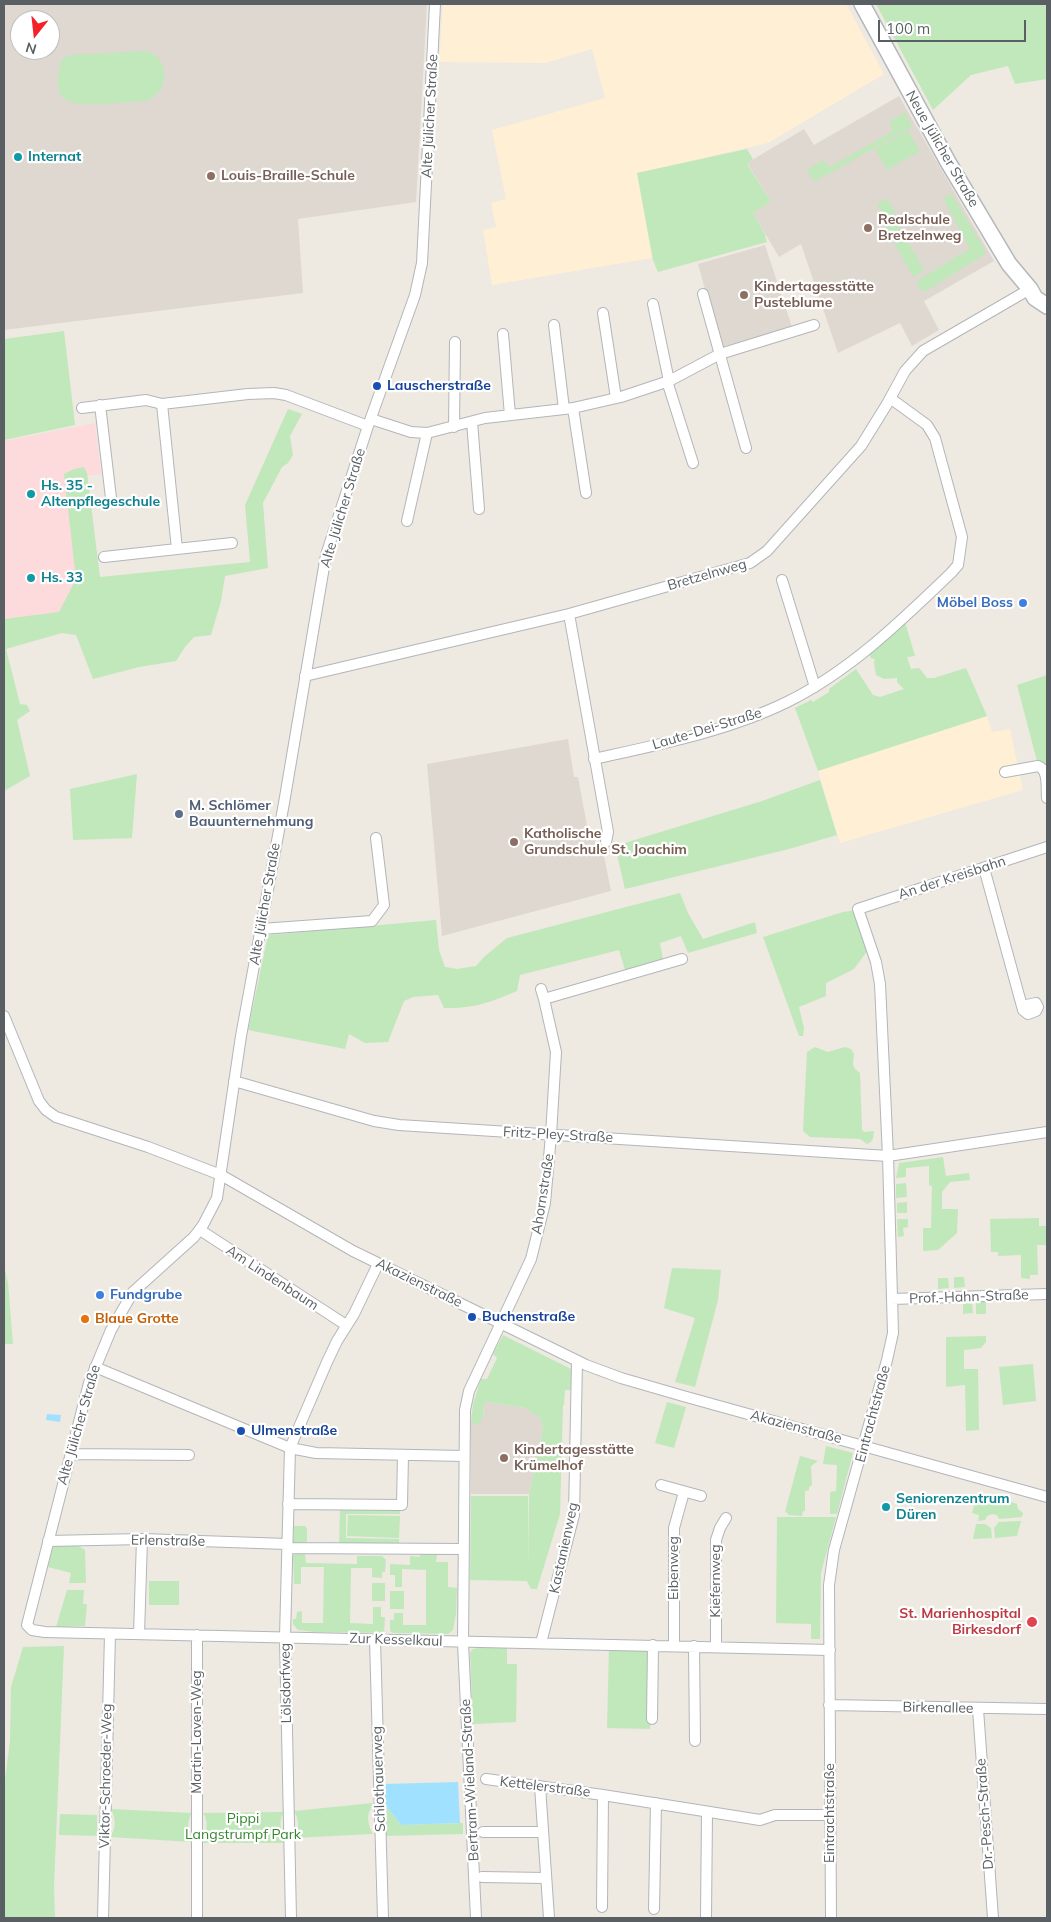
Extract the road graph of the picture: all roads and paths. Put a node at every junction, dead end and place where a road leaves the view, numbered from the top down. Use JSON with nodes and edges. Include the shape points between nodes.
{"nodes":[{"id":1,"x":435,"y":4,"type":"edge"},
{"id":2,"x":862,"y":4,"type":"edge"},
{"id":3,"x":1030,"y":289,"type":"junction"},
{"id":4,"x":703,"y":294,"type":"dead end"},
{"id":5,"x":1047,"y":294,"type":"edge"},
{"id":6,"x":653,"y":304,"type":"dead end"},
{"id":7,"x":1047,"y":306,"type":"edge"},
{"id":8,"x":603,"y":313,"type":"dead end"},
{"id":9,"x":554,"y":325,"type":"dead end"},
{"id":10,"x":814,"y":325,"type":"dead end"},
{"id":11,"x":503,"y":334,"type":"dead end"},
{"id":12,"x":456,"y":342,"type":"dead end"},
{"id":13,"x":720,"y":354,"type":"junction"},
{"id":14,"x":668,"y":381,"type":"junction"},
{"id":15,"x":616,"y":398,"type":"junction"},
{"id":16,"x":890,"y":398,"type":"junction"},
{"id":17,"x":162,"y":404,"type":"junction"},
{"id":18,"x":100,"y":405,"type":"junction"},
{"id":19,"x":82,"y":408,"type":"dead end"},
{"id":20,"x":568,"y":409,"type":"junction"},
{"id":21,"x":510,"y":415,"type":"junction"},
{"id":22,"x":369,"y":422,"type":"junction"},
{"id":23,"x":472,"y":422,"type":"junction"},
{"id":24,"x":454,"y":428,"type":"junction"},
{"id":25,"x":427,"y":433,"type":"junction"},
{"id":26,"x":746,"y":448,"type":"dead end"},
{"id":27,"x":693,"y":463,"type":"dead end"},
{"id":28,"x":586,"y":493,"type":"dead end"},
{"id":29,"x":111,"y":498,"type":"dead end"},
{"id":30,"x":479,"y":509,"type":"dead end"},
{"id":31,"x":407,"y":521,"type":"dead end"},
{"id":32,"x":232,"y":543,"type":"dead end"},
{"id":33,"x":177,"y":549,"type":"junction"},
{"id":34,"x":104,"y":557,"type":"dead end"},
{"id":35,"x":782,"y":580,"type":"dead end"},
{"id":36,"x":569,"y":614,"type":"junction"},
{"id":37,"x":305,"y":676,"type":"junction"},
{"id":38,"x":815,"y":687,"type":"junction"},
{"id":39,"x":594,"y":759,"type":"junction"},
{"id":40,"x":1005,"y":772,"type":"dead end"},
{"id":41,"x":1047,"y":798,"type":"edge"},
{"id":42,"x":376,"y":838,"type":"dead end"},
{"id":43,"x":606,"y":842,"type":"dead end"},
{"id":44,"x":1047,"y":847,"type":"edge"},
{"id":45,"x":984,"y":868,"type":"junction"},
{"id":46,"x":858,"y":909,"type":"joint"},
{"id":47,"x":261,"y":929,"type":"junction"},
{"id":48,"x":682,"y":959,"type":"dead end"},
{"id":49,"x":541,"y":989,"type":"dead end"},
{"id":50,"x":544,"y":999,"type":"junction"},
{"id":51,"x":1022,"y":1006,"type":"dead end"},
{"id":52,"x":4,"y":1016,"type":"edge"},
{"id":53,"x":234,"y":1081,"type":"junction"},
{"id":54,"x":1047,"y":1132,"type":"edge"},
{"id":55,"x":552,"y":1135,"type":"junction"},
{"id":56,"x":888,"y":1156,"type":"junction"},
{"id":57,"x":221,"y":1175,"type":"junction"},
{"id":58,"x":200,"y":1230,"type":"junction"},
{"id":59,"x":378,"y":1264,"type":"junction"},
{"id":60,"x":1047,"y":1294,"type":"edge"},
{"id":61,"x":892,"y":1299,"type":"junction"},
{"id":62,"x":501,"y":1323,"type":"junction"},
{"id":63,"x":346,"y":1325,"type":"junction"},
{"id":64,"x":577,"y":1361,"type":"junction"},
{"id":65,"x":94,"y":1367,"type":"junction"},
{"id":66,"x":864,"y":1446,"type":"junction"},
{"id":67,"x":290,"y":1448,"type":"junction"},
{"id":68,"x":70,"y":1454,"type":"junction"},
{"id":69,"x":189,"y":1455,"type":"dead end"},
{"id":70,"x":403,"y":1455,"type":"junction"},
{"id":71,"x":464,"y":1456,"type":"junction"},
{"id":72,"x":661,"y":1484,"type":"dead end"},
{"id":73,"x":684,"y":1492,"type":"junction"},
{"id":74,"x":700,"y":1496,"type":"dead end"},
{"id":75,"x":1047,"y":1497,"type":"edge"},
{"id":76,"x":288,"y":1504,"type":"junction"},
{"id":77,"x":726,"y":1518,"type":"dead end"},
{"id":78,"x":142,"y":1539,"type":"junction"},
{"id":79,"x":48,"y":1541,"type":"junction"},
{"id":80,"x":287,"y":1546,"type":"junction"},
{"id":81,"x":464,"y":1549,"type":"junction"},
{"id":82,"x":28,"y":1621,"type":"joint"},
{"id":83,"x":110,"y":1634,"type":"junction"},
{"id":84,"x":139,"y":1634,"type":"junction"},
{"id":85,"x":197,"y":1635,"type":"junction"},
{"id":86,"x":285,"y":1637,"type":"junction"},
{"id":87,"x":375,"y":1640,"type":"junction"},
{"id":88,"x":463,"y":1643,"type":"junction"},
{"id":89,"x":541,"y":1643,"type":"junction"},
{"id":90,"x":653,"y":1645,"type":"junction"},
{"id":91,"x":674,"y":1646,"type":"junction"},
{"id":92,"x":694,"y":1646,"type":"junction"},
{"id":93,"x":716,"y":1647,"type":"junction"},
{"id":94,"x":830,"y":1650,"type":"junction"},
{"id":95,"x":829,"y":1705,"type":"junction"},
{"id":96,"x":978,"y":1709,"type":"junction"},
{"id":97,"x":1047,"y":1709,"type":"edge"},
{"id":98,"x":652,"y":1718,"type":"dead end"},
{"id":99,"x":695,"y":1741,"type":"dead end"},
{"id":100,"x":486,"y":1779,"type":"dead end"},
{"id":101,"x":540,"y":1786,"type":"junction"},
{"id":102,"x":604,"y":1795,"type":"junction"},
{"id":103,"x":656,"y":1803,"type":"junction"},
{"id":104,"x":707,"y":1812,"type":"junction"},
{"id":105,"x":830,"y":1815,"type":"junction"},
{"id":106,"x":483,"y":1832,"type":"dead end"},
{"id":107,"x":543,"y":1832,"type":"junction"},
{"id":108,"x":482,"y":1877,"type":"dead end"},
{"id":109,"x":546,"y":1878,"type":"junction"},
{"id":110,"x":602,"y":1907,"type":"dead end"},
{"id":111,"x":654,"y":1909,"type":"dead end"},
{"id":112,"x":103,"y":1918,"type":"edge"},
{"id":113,"x":197,"y":1918,"type":"edge"},
{"id":114,"x":291,"y":1918,"type":"edge"},
{"id":115,"x":383,"y":1918,"type":"edge"},
{"id":116,"x":476,"y":1918,"type":"edge"},
{"id":117,"x":549,"y":1918,"type":"edge"},
{"id":118,"x":706,"y":1918,"type":"edge"},
{"id":119,"x":831,"y":1918,"type":"edge"},
{"id":120,"x":993,"y":1918,"type":"edge"}],
"edges":[{"from":1,"to":22,"type":"street","name":"Alte Jülicher Straße","via":[[422,263],[415,295]]},
{"from":2,"to":3,"type":"street","name":"Neue Jülicher Straße","via":[[956,176],[1009,264]]},
{"from":3,"to":5,"type":"street"},
{"from":3,"to":7,"type":"street","name":"Neue Jülicher Straße","via":[[1035,298]]},
{"from":3,"to":16,"type":"street","name":"Bretzelnweg","via":[[923,351],[905,371]]},
{"from":4,"to":13,"type":"street"},
{"from":6,"to":14,"type":"street"},
{"from":8,"to":15,"type":"street"},
{"from":9,"to":20,"type":"street"},
{"from":10,"to":13,"type":"street"},
{"from":11,"to":21,"type":"street"},
{"from":12,"to":24,"type":"street"},
{"from":13,"to":14,"type":"street"},
{"from":13,"to":26,"type":"street"},
{"from":14,"to":15,"type":"street"},
{"from":14,"to":27,"type":"street"},
{"from":15,"to":20,"type":"street"},
{"from":16,"to":36,"type":"street","name":"Bretzelnweg","via":[[861,446],[758,558],[750,563]]},
{"from":16,"to":38,"type":"street","name":"Laute-Dei-Straße","via":[[927,425],[935,438],[962,536],[958,565],[858,657]]},
{"from":17,"to":18,"type":"street","via":[[146,400]]},
{"from":17,"to":22,"type":"street","via":[[274,393]]},
{"from":17,"to":33,"type":"street"},
{"from":18,"to":19,"type":"street"},
{"from":18,"to":29,"type":"street"},
{"from":20,"to":21,"type":"street"},
{"from":20,"to":28,"type":"street"},
{"from":21,"to":23,"type":"street"},
{"from":22,"to":25,"type":"street"},
{"from":22,"to":37,"type":"street","name":"Alte Jülicher Straße","via":[[326,555]]},
{"from":23,"to":24,"type":"street"},
{"from":23,"to":30,"type":"street"},
{"from":24,"to":25,"type":"street"},
{"from":25,"to":31,"type":"street"},
{"from":32,"to":33,"type":"street"},
{"from":33,"to":34,"type":"street"},
{"from":35,"to":38,"type":"street"},
{"from":36,"to":37,"type":"street","name":"Bretzelnweg"},
{"from":36,"to":39,"type":"street"},
{"from":37,"to":47,"type":"street","name":"Alte Jülicher Straße"},
{"from":38,"to":39,"type":"street","name":"Laute-Dei-Straße","via":[[760,714]]},
{"from":39,"to":43,"type":"street","via":[[608,832]]},
{"from":40,"to":41,"type":"street","via":[[1042,767]]},
{"from":42,"to":47,"type":"street","via":[[384,905],[372,921]]},
{"from":44,"to":45,"type":"street","name":"An der Kreisbahn"},
{"from":45,"to":46,"type":"street","name":"An der Kreisbahn"},
{"from":45,"to":51,"type":"street"},
{"from":46,"to":56,"type":"street","name":"Eintrachtstraße","via":[[880,984]]},
{"from":47,"to":53,"type":"street","name":"Alte Jülicher Straße"},
{"from":48,"to":50,"type":"street"},
{"from":49,"to":50,"type":"street","name":"Ahornstraße"},
{"from":50,"to":55,"type":"street","name":"Ahornstraße","via":[[556,1052]]},
{"from":52,"to":57,"type":"street","name":"Akazienstraße","via":[[39,1101],[46,1110],[56,1117]]},
{"from":53,"to":55,"type":"street","name":"Fritz-Pley-Straße","via":[[391,1124]]},
{"from":53,"to":57,"type":"street","name":"Alte Jülicher Straße"},
{"from":54,"to":56,"type":"street","name":"Fritz-Pley-Straße"},
{"from":55,"to":56,"type":"street","name":"Fritz-Pley-Straße"},
{"from":55,"to":62,"type":"street","name":"Ahornstraße","via":[[539,1231],[531,1260]]},
{"from":56,"to":61,"type":"street","name":"Eintrachtstraße"},
{"from":57,"to":58,"type":"street","name":"Alte Jülicher Straße","via":[[217,1198]]},
{"from":57,"to":59,"type":"street","name":"Akazienstraße"},
{"from":58,"to":63,"type":"street","name":"Am Lindenbaum"},
{"from":58,"to":65,"type":"street","name":"Alte Jülicher Straße","via":[[133,1292]]},
{"from":59,"to":62,"type":"street","name":"Akazienstraße"},
{"from":59,"to":63,"type":"street"},
{"from":60,"to":61,"type":"street","name":"Prof.-Hahn-Straße"},
{"from":61,"to":66,"type":"street","name":"Eintrachtstraße","via":[[891,1346]]},
{"from":62,"to":64,"type":"street","name":"Akazienstraße"},
{"from":62,"to":71,"type":"street","via":[[466,1401]]},
{"from":63,"to":67,"type":"street"},
{"from":64,"to":66,"type":"street","name":"Akazienstraße","via":[[621,1378]]},
{"from":64,"to":89,"type":"street","name":"Kastanienweg","via":[[574,1515]]},
{"from":65,"to":67,"type":"street"},
{"from":65,"to":68,"type":"street","name":"Alte Jülicher Straße"},
{"from":66,"to":75,"type":"street","name":"Akazienstraße"},
{"from":66,"to":94,"type":"street","name":"Eintrachtstraße","via":[[832,1559]]},
{"from":67,"to":70,"type":"street"},
{"from":67,"to":76,"type":"street","name":"Lölsdorfweg"},
{"from":68,"to":69,"type":"street"},
{"from":68,"to":79,"type":"street","name":"Alte Jülicher Straße"},
{"from":70,"to":71,"type":"street"},
{"from":70,"to":76,"type":"street","via":[[402,1505]]},
{"from":71,"to":81,"type":"street"},
{"from":72,"to":73,"type":"street"},
{"from":73,"to":74,"type":"street"},
{"from":73,"to":91,"type":"street","name":"Eibenweg","via":[[674,1528]]},
{"from":76,"to":80,"type":"street","name":"Lölsdorfweg"},
{"from":77,"to":93,"type":"street","name":"Kiefernweg","via":[[716,1540]]},
{"from":78,"to":79,"type":"street","name":"Erlenstraße"},
{"from":78,"to":80,"type":"street","name":"Erlenstraße"},
{"from":78,"to":84,"type":"street"},
{"from":79,"to":82,"type":"street","name":"Alte Jülicher Straße"},
{"from":80,"to":81,"type":"street","name":"Erlenstraße"},
{"from":80,"to":86,"type":"street","name":"Lölsdorfweg"},
{"from":81,"to":88,"type":"street"},
{"from":82,"to":83,"type":"street","name":"Zur Kesselkaul","via":[[29,1628],[37,1632]]},
{"from":83,"to":84,"type":"street","name":"Zur Kesselkaul"},
{"from":83,"to":112,"type":"street","name":"Viktor-Schroeder-Weg"},
{"from":84,"to":85,"type":"street","name":"Zur Kesselkaul"},
{"from":85,"to":86,"type":"street","name":"Zur Kesselkaul"},
{"from":85,"to":113,"type":"street","name":"Martin-Laven-Weg"},
{"from":86,"to":87,"type":"street","name":"Zur Kesselkaul"},
{"from":86,"to":114,"type":"street","name":"Lölsdorfweg"},
{"from":87,"to":88,"type":"street","name":"Zur Kesselkaul"},
{"from":87,"to":115,"type":"street","name":"Schlothauerweg"},
{"from":88,"to":89,"type":"street","name":"Zur Kesselkaul"},
{"from":88,"to":116,"type":"street","name":"Bertram-Wieland-Straße"},
{"from":89,"to":90,"type":"street","name":"Zur Kesselkaul"},
{"from":90,"to":91,"type":"street","name":"Zur Kesselkaul"},
{"from":90,"to":98,"type":"street"},
{"from":91,"to":92,"type":"street","name":"Zur Kesselkaul"},
{"from":92,"to":93,"type":"street","name":"Zur Kesselkaul"},
{"from":92,"to":99,"type":"street"},
{"from":93,"to":94,"type":"street","name":"Zur Kesselkaul"},
{"from":94,"to":95,"type":"street","name":"Eintrachtstraße"},
{"from":95,"to":96,"type":"street","name":"Birkenallee"},
{"from":95,"to":105,"type":"street","name":"Eintrachtstraße"},
{"from":96,"to":97,"type":"street","name":"Birkenallee"},
{"from":96,"to":120,"type":"street","name":"Dr.-Pesch-Straße"},
{"from":100,"to":101,"type":"street","name":"Kettelerstraße"},
{"from":101,"to":102,"type":"street","name":"Kettelerstraße"},
{"from":101,"to":107,"type":"street"},
{"from":102,"to":103,"type":"street","name":"Kettelerstraße"},
{"from":102,"to":110,"type":"street","name":"Kettelerstraße"},
{"from":103,"to":104,"type":"street","name":"Kettelerstraße"},
{"from":103,"to":111,"type":"street"},
{"from":104,"to":105,"type":"street","name":"Kettelerstraße","via":[[760,1820],[775,1816]]},
{"from":104,"to":118,"type":"street"},
{"from":105,"to":119,"type":"street","name":"Eintrachtstraße"},
{"from":106,"to":107,"type":"street"},
{"from":107,"to":109,"type":"street"},
{"from":108,"to":109,"type":"street"},
{"from":109,"to":117,"type":"street"}]}
